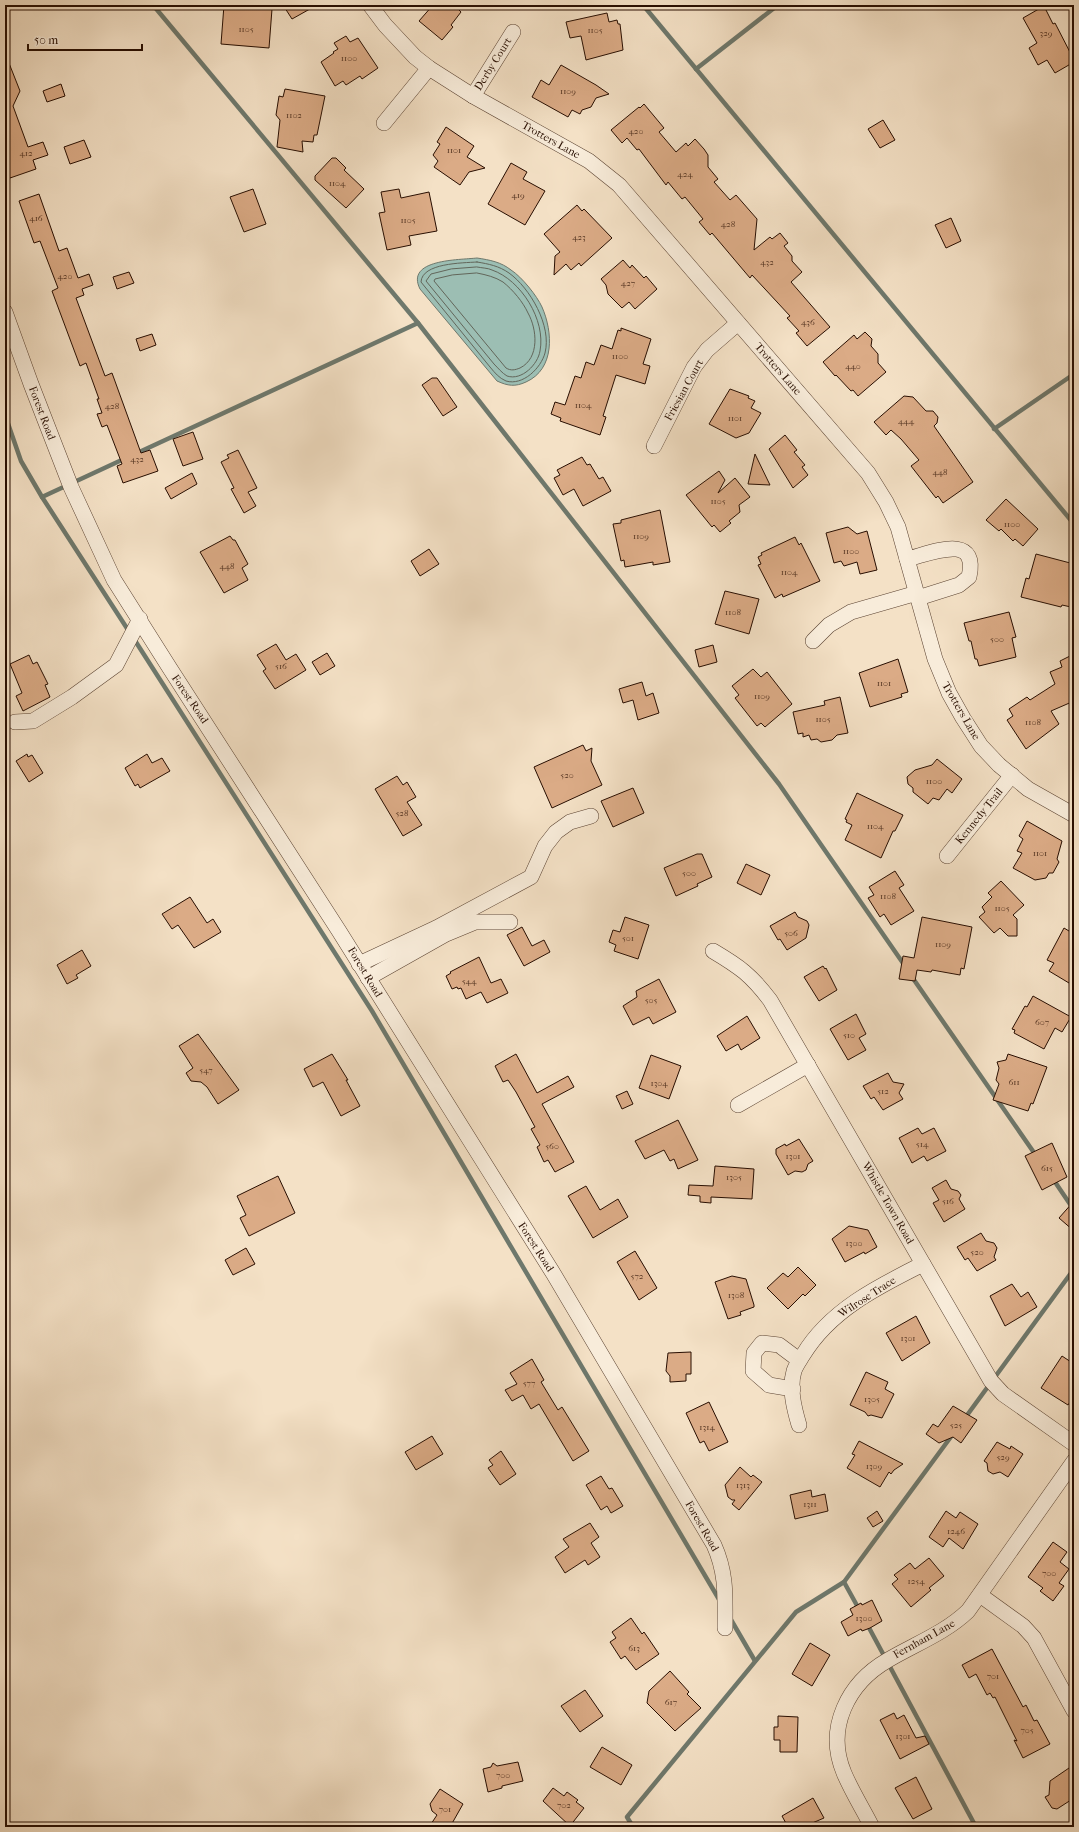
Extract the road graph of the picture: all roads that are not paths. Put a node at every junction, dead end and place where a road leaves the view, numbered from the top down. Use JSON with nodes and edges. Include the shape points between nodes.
{"nodes":[{"id":1,"x":370,"y":5,"type":"edge"},
{"id":2,"x":513,"y":32,"type":"dead end"},
{"id":3,"x":429,"y":68,"type":"junction"},
{"id":4,"x":473,"y":96,"type":"junction"},
{"id":5,"x":384,"y":123,"type":"dead end"},
{"id":6,"x":5,"y":312,"type":"edge"},
{"id":7,"x":738,"y":323,"type":"junction"},
{"id":8,"x":654,"y":446,"type":"dead end"},
{"id":9,"x":907,"y":559,"type":"junction"},
{"id":10,"x":917,"y":595,"type":"junction"},
{"id":11,"x":140,"y":619,"type":"junction"},
{"id":12,"x":813,"y":641,"type":"dead end"},
{"id":13,"x":15,"y":722,"type":"dead end"},
{"id":14,"x":1012,"y":776,"type":"junction"},
{"id":15,"x":1072,"y":810,"type":"edge"},
{"id":16,"x":591,"y":816,"type":"dead end"},
{"id":17,"x":947,"y":856,"type":"dead end"},
{"id":18,"x":510,"y":922,"type":"dead end"},
{"id":19,"x":713,"y":951,"type":"dead end"},
{"id":20,"x":359,"y":964,"type":"junction"},
{"id":21,"x":368,"y":978,"type":"junction"},
{"id":22,"x":808,"y":1064,"type":"junction"},
{"id":23,"x":738,"y":1105,"type":"dead end"},
{"id":24,"x":923,"y":1264,"type":"junction"},
{"id":25,"x":799,"y":1360,"type":"junction"},
{"id":26,"x":793,"y":1389,"type":"junction"},
{"id":27,"x":799,"y":1425,"type":"dead end"},
{"id":28,"x":1074,"y":1444,"type":"edge"},
{"id":29,"x":1074,"y":1461,"type":"edge"},
{"id":30,"x":980,"y":1595,"type":"junction"},
{"id":31,"x":725,"y":1628,"type":"dead end"},
{"id":32,"x":1074,"y":1711,"type":"edge"},
{"id":33,"x":872,"y":1827,"type":"edge"}],
"edges":[{"from":1,"to":3,"type":"street","name":"Trotters Lane","via":[[410,52]]},
{"from":2,"to":4,"type":"street","name":"Derby Court"},
{"from":3,"to":4,"type":"street","name":"Trotters Lane"},
{"from":3,"to":5,"type":"street"},
{"from":4,"to":7,"type":"street","name":"Trotters Lane","via":[[589,161],[619,185]]},
{"from":6,"to":11,"type":"street","name":"Forest Road","via":[[82,514],[114,580]]},
{"from":7,"to":8,"type":"street","name":"Friesian Court","via":[[707,350],[694,367]]},
{"from":7,"to":9,"type":"street","name":"Trotters Lane","via":[[868,473],[898,527]]},
{"from":9,"to":10,"type":"street","name":"Trotters Lane"},
{"from":9,"to":10,"type":"street","via":[[955,548],[965,550],[970,558],[972,567],[969,577],[959,585]]},
{"from":10,"to":12,"type":"street","via":[[851,612],[829,625]]},
{"from":10,"to":14,"type":"street","name":"Trotters Lane","via":[[935,659],[949,693],[982,746]]},
{"from":11,"to":13,"type":"street","via":[[116,665],[72,697],[32,721]]},
{"from":11,"to":20,"type":"street","name":"Forest Road"},
{"from":14,"to":15,"type":"street","name":"Trotters Lane","via":[[1028,789]]},
{"from":14,"to":17,"type":"street","name":"Kennedy Trail"},
{"from":16,"to":20,"type":"street","via":[[570,822],[556,832],[545,846],[531,877],[436,928]]},
{"from":18,"to":21,"type":"street","via":[[475,922],[446,934]]},
{"from":19,"to":22,"type":"street","name":"Whistle Town Road","via":[[756,981]]},
{"from":20,"to":21,"type":"street","name":"Forest Road"},
{"from":21,"to":31,"type":"street","name":"Forest Road","via":[[553,1273],[714,1545],[722,1562],[724,1577]]},
{"from":22,"to":23,"type":"street"},
{"from":22,"to":24,"type":"street","name":"Whistle Town Road"},
{"from":24,"to":25,"type":"street","name":"Wilrose Trace","via":[[848,1306],[828,1323]]},
{"from":24,"to":28,"type":"street","name":"Whistle Town Road","via":[[991,1381],[1004,1394]]},
{"from":25,"to":26,"type":"street","name":"Wilrose Trace","via":[[793,1373]]},
{"from":25,"to":26,"type":"street","via":[[779,1345],[762,1343],[754,1353],[754,1371],[769,1385]]},
{"from":26,"to":27,"type":"street","name":"Wilrose Trace","via":[[793,1402]]},
{"from":29,"to":30,"type":"street","name":"Fernham Lane"},
{"from":30,"to":32,"type":"street","via":[[1023,1626],[1034,1638]]},
{"from":30,"to":33,"type":"street","name":"Fernham Lane","via":[[956,1623],[869,1671],[847,1701],[838,1729],[838,1750],[844,1772]]}]}
